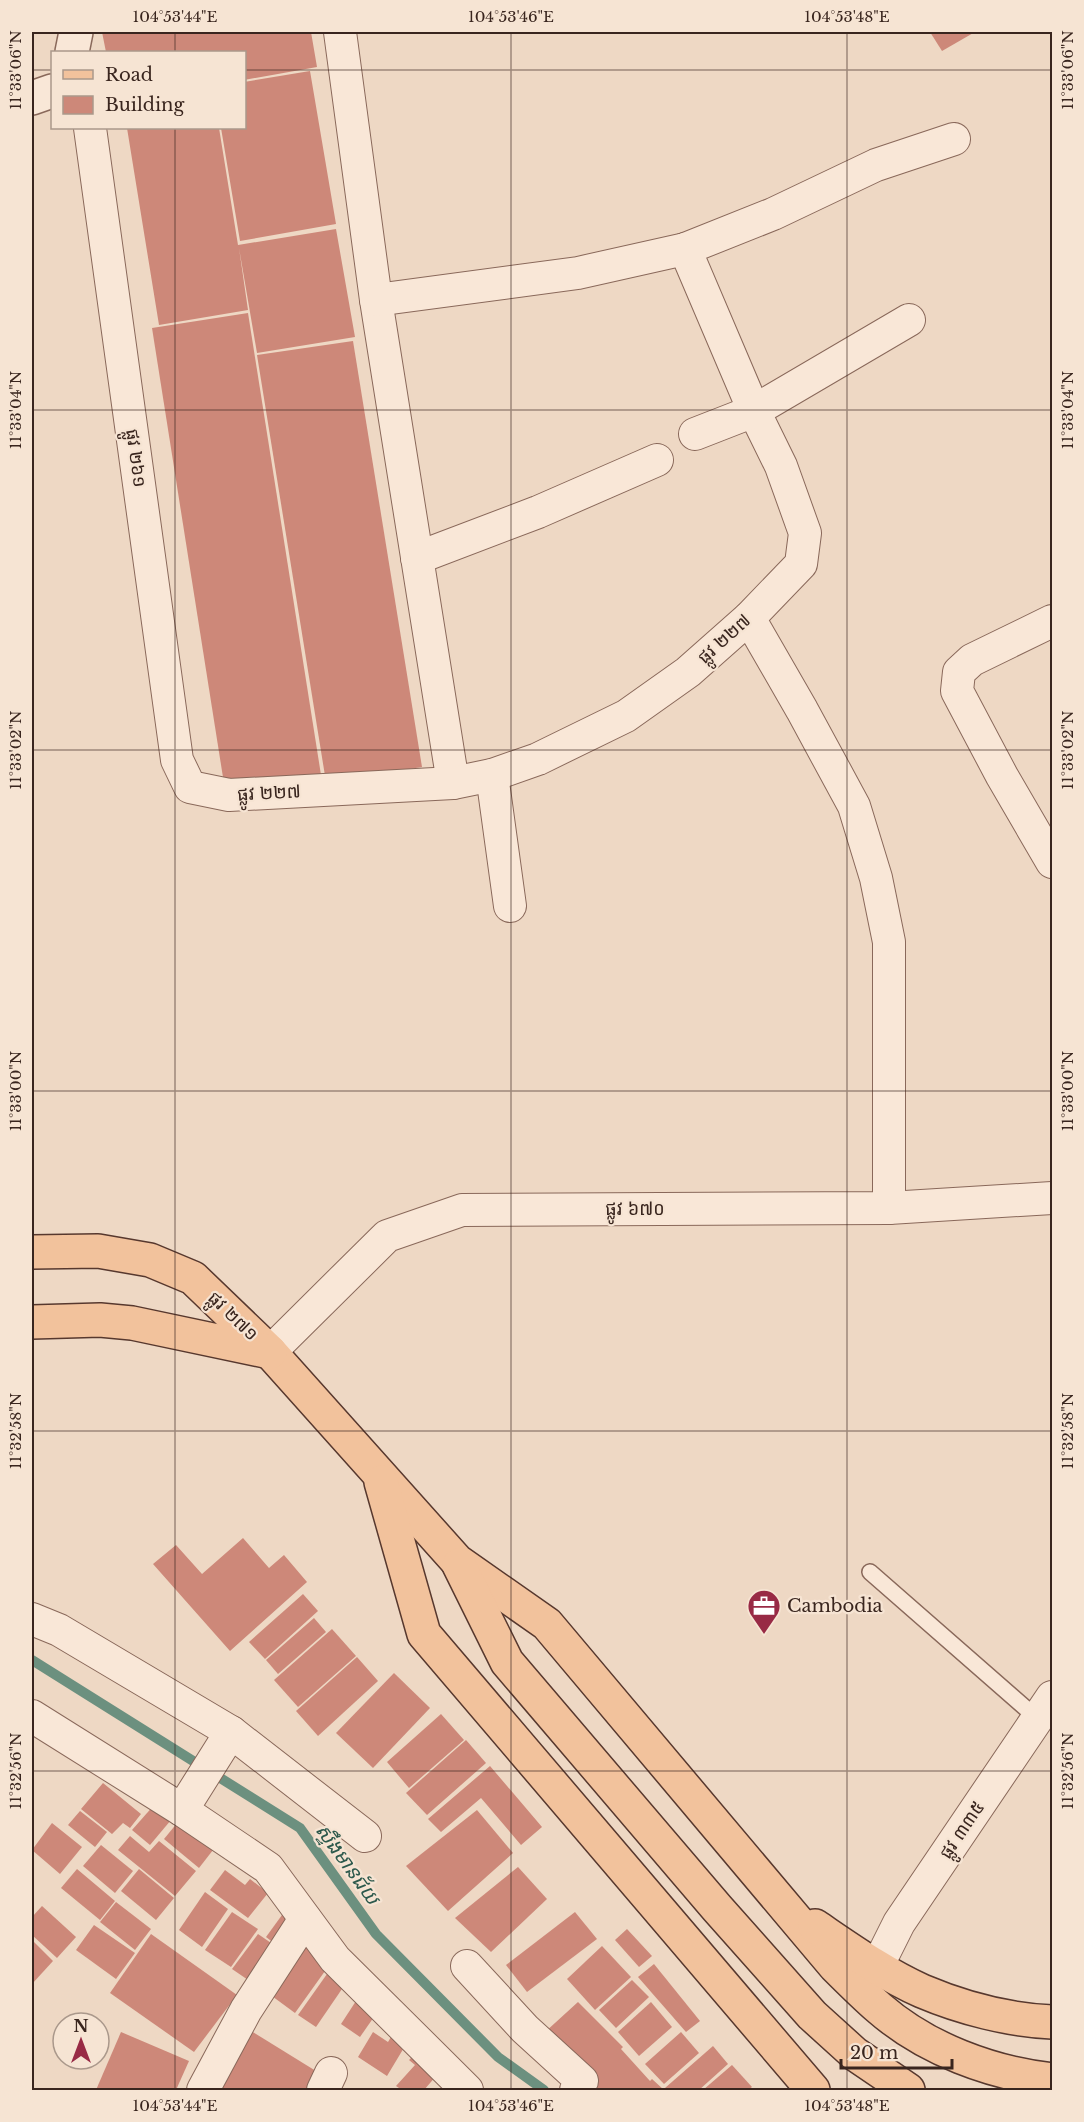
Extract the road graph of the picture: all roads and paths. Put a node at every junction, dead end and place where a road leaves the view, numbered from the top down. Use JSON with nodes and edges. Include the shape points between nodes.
{"nodes":[{"id":1,"x":76,"y":32,"type":"edge"},
{"id":2,"x":340,"y":32,"type":"edge"},
{"id":3,"x":72,"y":51,"type":"edge"},
{"id":4,"x":51,"y":92,"type":"edge"},
{"id":5,"x":32,"y":98,"type":"edge"},
{"id":6,"x":90,"y":129,"type":"edge"},
{"id":7,"x":954,"y":139,"type":"dead end"},
{"id":8,"x":685,"y":249,"type":"junction"},
{"id":9,"x":376,"y":300,"type":"junction"},
{"id":10,"x":909,"y":320,"type":"dead end"},
{"id":11,"x":754,"y":411,"type":"junction"},
{"id":12,"x":695,"y":434,"type":"dead end"},
{"id":13,"x":657,"y":460,"type":"dead end"},
{"id":14,"x":417,"y":558,"type":"junction"},
{"id":15,"x":749,"y":618,"type":"junction"},
{"id":16,"x":1053,"y":621,"type":"edge"},
{"id":17,"x":492,"y":774,"type":"junction"},
{"id":18,"x":453,"y":783,"type":"junction"},
{"id":19,"x":190,"y":787,"type":"joint"},
{"id":20,"x":1053,"y":862,"type":"edge"},
{"id":21,"x":510,"y":906,"type":"dead end"},
{"id":22,"x":1053,"y":1198,"type":"edge"},
{"id":23,"x":889,"y":1208,"type":"junction"},
{"id":24,"x":32,"y":1252,"type":"edge"},
{"id":25,"x":32,"y":1322,"type":"edge"},
{"id":26,"x":270,"y":1352,"type":"junction"},
{"id":27,"x":379,"y":1475,"type":"junction"},
{"id":28,"x":457,"y":1561,"type":"junction"},
{"id":29,"x":870,"y":1572,"type":"dead end"},
{"id":30,"x":32,"y":1619,"type":"edge"},
{"id":31,"x":1045,"y":1708,"type":"edge"},
{"id":32,"x":32,"y":1716,"type":"edge"},
{"id":33,"x":225,"y":1742,"type":"junction"},
{"id":34,"x":188,"y":1800,"type":"junction"},
{"id":35,"x":365,"y":1836,"type":"dead end"},
{"id":36,"x":783,"y":1906,"type":"junction"},
{"id":37,"x":305,"y":1919,"type":"junction"},
{"id":38,"x":467,"y":1966,"type":"dead end"},
{"id":39,"x":877,"y":1967,"type":"junction"},
{"id":40,"x":1053,"y":2022,"type":"edge"},
{"id":41,"x":1053,"y":2080,"type":"edge"},
{"id":42,"x":203,"y":2091,"type":"edge"},
{"id":43,"x":467,"y":2091,"type":"edge"},
{"id":44,"x":576,"y":2091,"type":"edge"},
{"id":45,"x":813,"y":2091,"type":"edge"},
{"id":46,"x":908,"y":2091,"type":"edge"}],
"edges":[{"from":1,"to":3,"type":"street"},
{"from":2,"to":9,"type":"street"},
{"from":4,"to":5,"type":"street"},
{"from":6,"to":19,"type":"street","name":"ផ្លូវ ២៦១","via":[[177,760]]},
{"from":7,"to":8,"type":"street","via":[[876,165],[773,214]]},
{"from":8,"to":9,"type":"street","via":[[578,273]]},
{"from":8,"to":11,"type":"street","name":"ផ្លូវ ២២៧"},
{"from":9,"to":14,"type":"street"},
{"from":10,"to":11,"type":"street"},
{"from":11,"to":12,"type":"street"},
{"from":11,"to":15,"type":"street","name":"ផ្លូវ ២២៧","via":[[781,466],[805,533],[801,564]]},
{"from":13,"to":14,"type":"street","via":[[538,512]]},
{"from":14,"to":18,"type":"street"},
{"from":15,"to":17,"type":"street","name":"ផ្លូវ ២២៧","via":[[688,672],[626,716],[538,759]]},
{"from":15,"to":23,"type":"street","via":[[854,806],[876,878],[889,942]]},
{"from":16,"to":20,"type":"street","via":[[972,660],[959,672],[957,691]]},
{"from":17,"to":18,"type":"street","name":"ផ្លូវ ២២៧"},
{"from":17,"to":21,"type":"street"},
{"from":18,"to":19,"type":"street","name":"ផ្លូវ ២២៧","via":[[229,795]]},
{"from":22,"to":23,"type":"street","name":"ផ្លូវ ៦៧០"},
{"from":23,"to":26,"type":"street","name":"ផ្លូវ ៦៧០","via":[[462,1209],[387,1236]]},
{"from":24,"to":26,"type":"main road","name":"ផ្លូវ ២៧១","via":[[98,1251],[150,1260],[193,1278]]},
{"from":25,"to":26,"type":"main road","name":"ផ្លូវ ២៧១","via":[[132,1323]]},
{"from":26,"to":27,"type":"main road"},
{"from":27,"to":28,"type":"main road"},
{"from":27,"to":45,"type":"main road","via":[[424,1634]]},
{"from":28,"to":36,"type":"main road","via":[[547,1624]]},
{"from":28,"to":46,"type":"main road","via":[[507,1662],[812,2015],[855,2054]]},
{"from":29,"to":31,"type":"lane"},
{"from":30,"to":33,"type":"street","via":[[59,1630]]},
{"from":31,"to":39,"type":"street","name":"ផ្លូវ ៣៣៥","via":[[899,1923]]},
{"from":32,"to":34,"type":"street"},
{"from":33,"to":34,"type":"street"},
{"from":33,"to":35,"type":"street"},
{"from":34,"to":37,"type":"street","via":[[267,1868]]},
{"from":36,"to":39,"type":"main road"},
{"from":36,"to":41,"type":"main road","via":[[865,1995],[924,2038],[971,2061],[1020,2076]]},
{"from":37,"to":42,"type":"street","via":[[246,2010]]},
{"from":37,"to":43,"type":"street","via":[[335,1959]]},
{"from":38,"to":44,"type":"street","via":[[525,2029],[582,2081]]},
{"from":39,"to":40,"type":"main road","via":[[922,1991],[967,2007]]}]}
